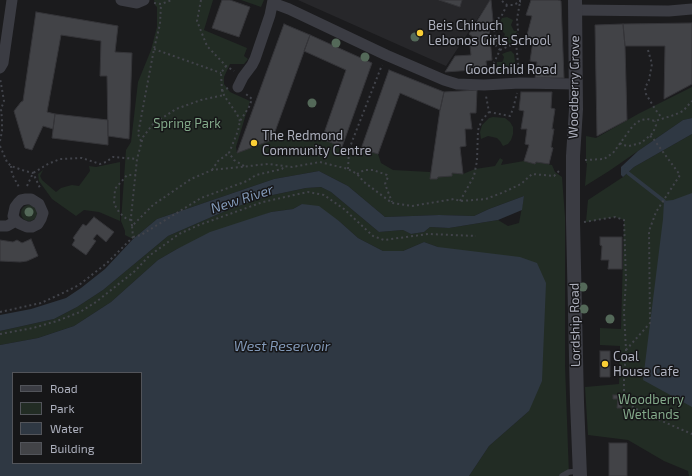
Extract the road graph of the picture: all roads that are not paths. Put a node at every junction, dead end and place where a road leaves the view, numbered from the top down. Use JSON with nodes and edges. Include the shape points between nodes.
{"nodes":[{"id":1,"x":12,"y":0,"type":"edge"},
{"id":2,"x":121,"y":0,"type":"edge"},
{"id":3,"x":144,"y":1,"type":"edge"},
{"id":4,"x":273,"y":1,"type":"edge"},
{"id":5,"x":575,"y":5,"type":"edge"},
{"id":6,"x":692,"y":9,"type":"edge"},
{"id":7,"x":0,"y":68,"type":"edge"},
{"id":8,"x":575,"y":84,"type":"junction"},
{"id":9,"x":238,"y":87,"type":"road end"},
{"id":10,"x":568,"y":171,"type":"joint"},
{"id":11,"x":16,"y":221,"type":"dead end"},
{"id":12,"x":0,"y":226,"type":"edge"},
{"id":13,"x":580,"y":474,"type":"edge"},
{"id":14,"x":562,"y":476,"type":"edge"}],
"edges":[{"from":1,"to":7,"type":"street","via":[[5,54]]},
{"from":2,"to":3,"type":"street"},
{"from":4,"to":8,"type":"street","name":"Goodchild Road","via":[[386,55],[457,84]]},
{"from":4,"to":9,"type":"street","via":[[255,59]]},
{"from":5,"to":6,"type":"street","via":[[669,11]]},
{"from":5,"to":8,"type":"street","name":"Woodberry Grove"},
{"from":8,"to":10,"type":"street","name":"Woodberry Grove","via":[[576,109]]},
{"from":10,"to":13,"type":"street","name":"Lordship Road","via":[[573,221],[576,402]]},
{"from":11,"to":12,"type":"street","via":[[7,226]]},
{"from":13,"to":14,"type":"lane","via":[[569,472]]}]}
